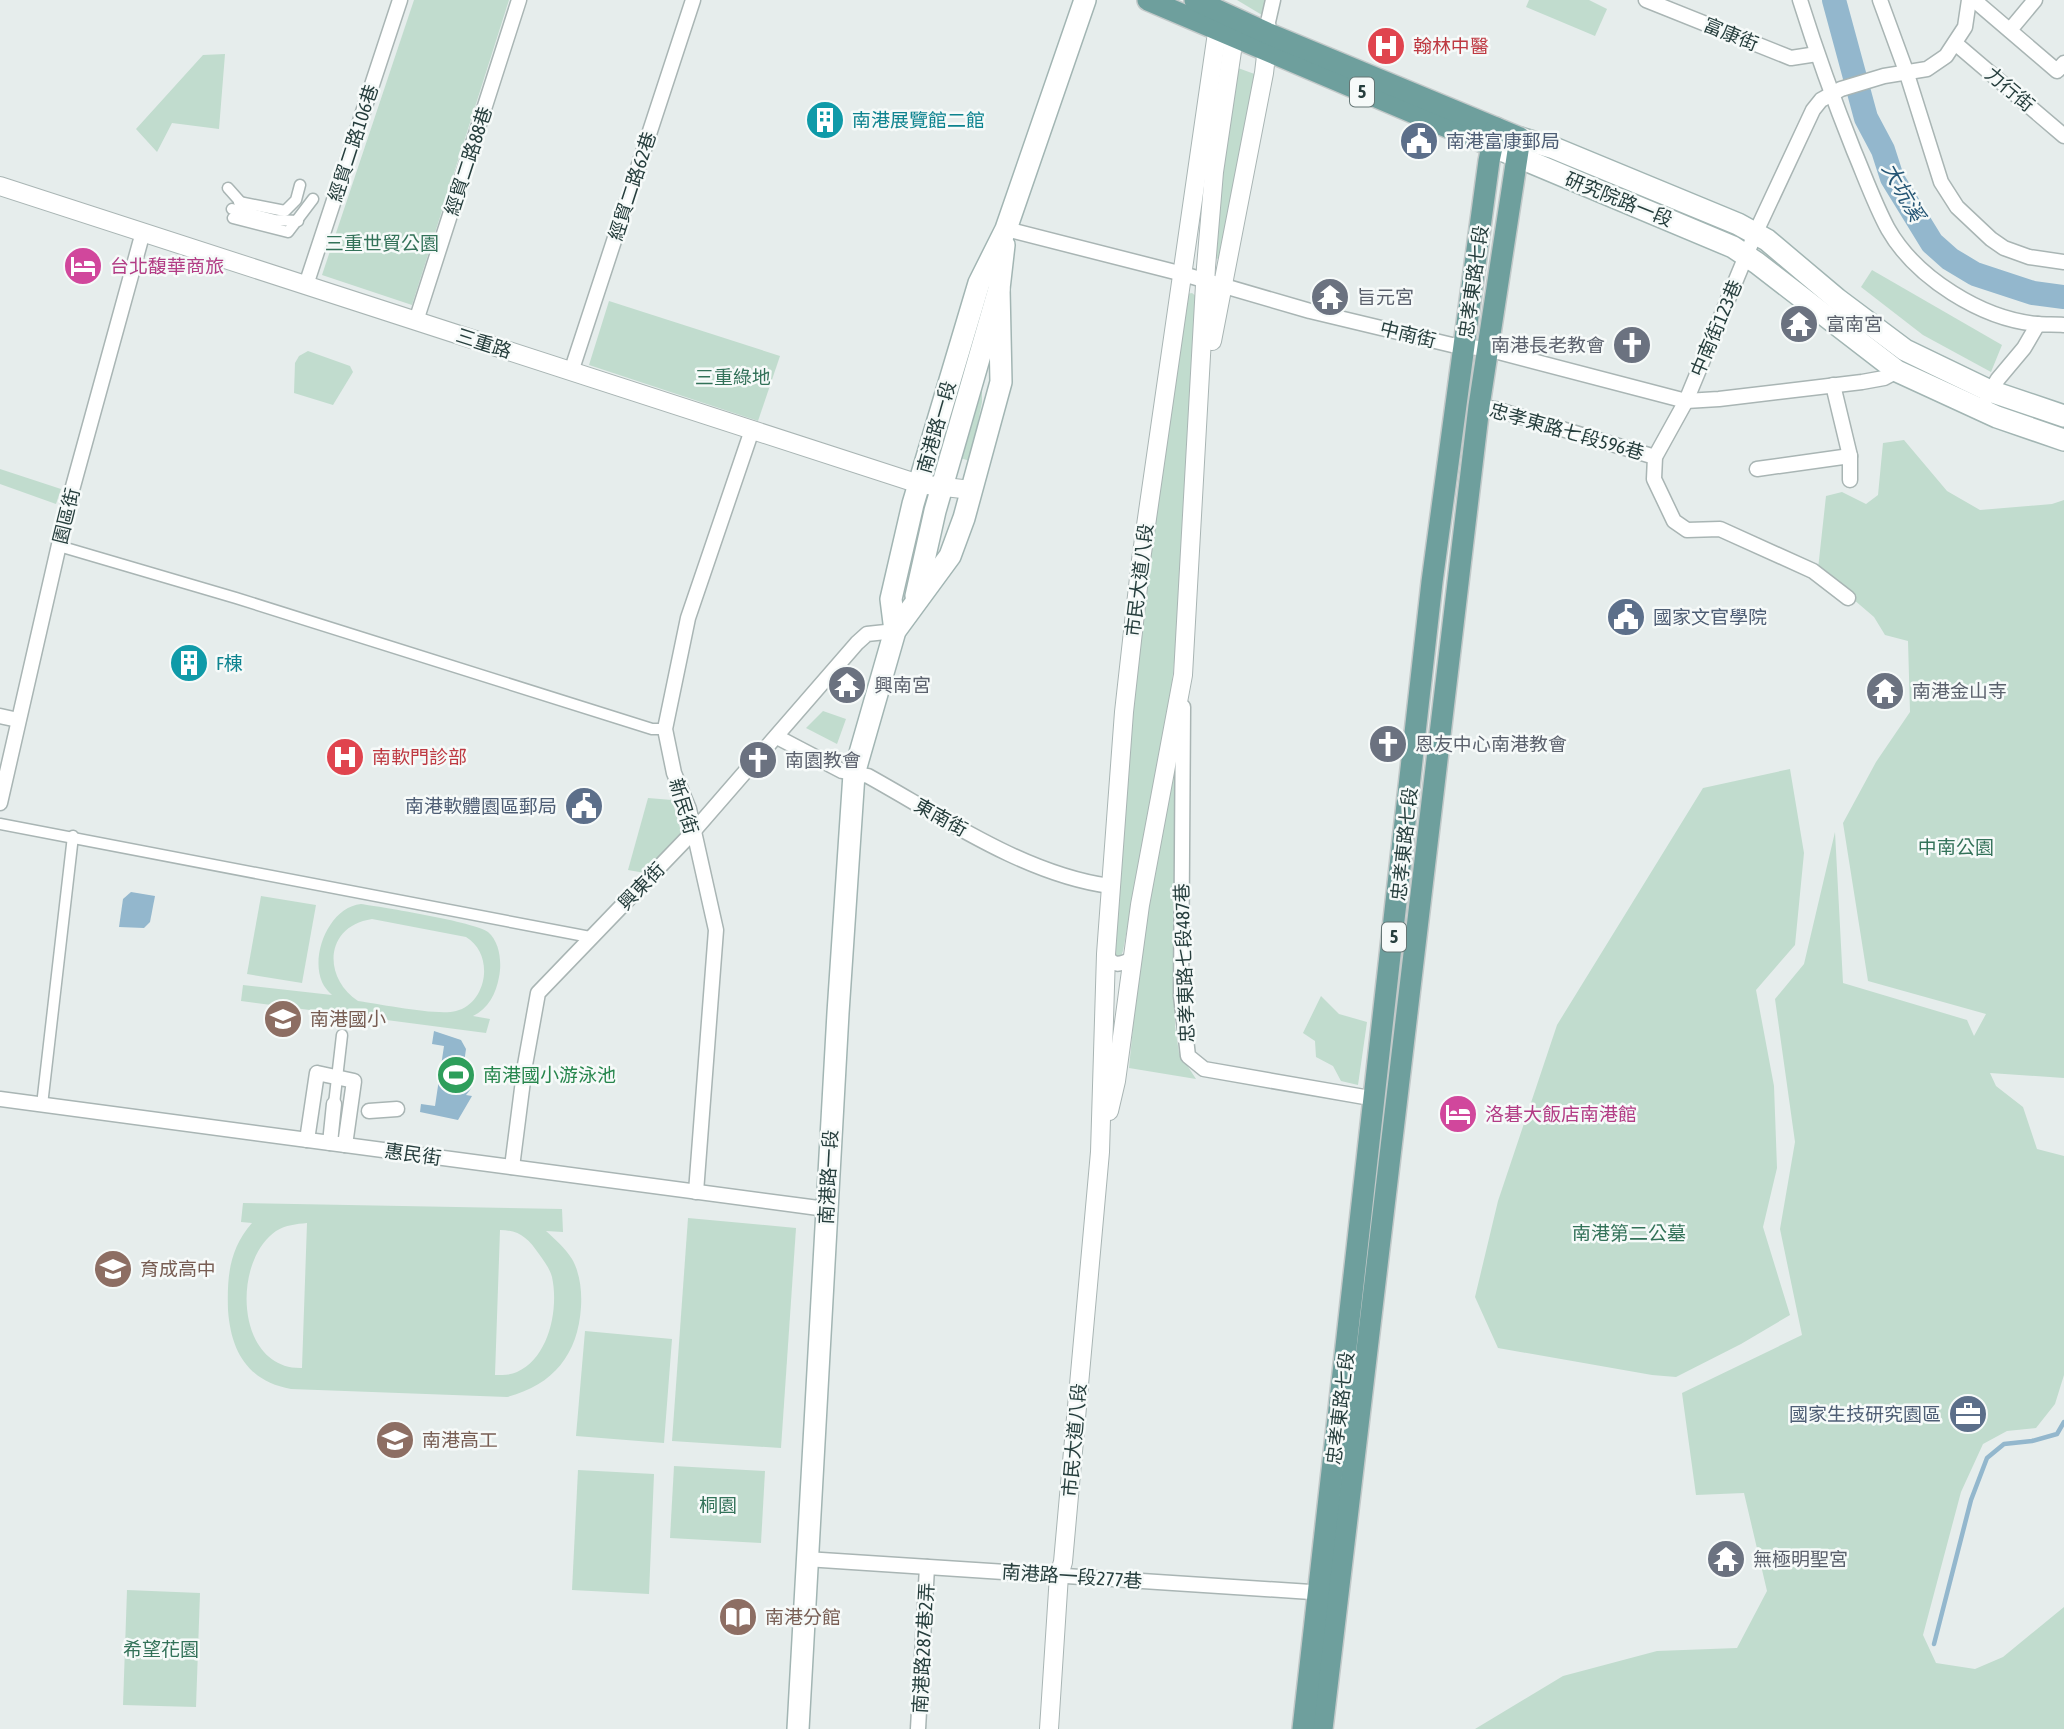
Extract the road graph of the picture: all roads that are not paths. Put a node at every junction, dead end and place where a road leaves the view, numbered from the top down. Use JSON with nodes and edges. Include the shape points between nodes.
{"nodes":[{"id":1,"x":400,"y":0,"type":"edge"},
{"id":2,"x":519,"y":0,"type":"edge"},
{"id":3,"x":693,"y":0,"type":"edge"},
{"id":4,"x":1085,"y":0,"type":"edge"},
{"id":5,"x":1148,"y":0,"type":"edge"},
{"id":6,"x":1195,"y":0,"type":"edge"},
{"id":7,"x":1273,"y":0,"type":"edge"},
{"id":8,"x":1646,"y":0,"type":"edge"},
{"id":9,"x":1800,"y":0,"type":"edge"},
{"id":10,"x":1880,"y":0,"type":"edge"},
{"id":11,"x":1972,"y":0,"type":"edge"},
{"id":12,"x":2035,"y":0,"type":"edge"},
{"id":13,"x":1227,"y":25,"type":"junction"},
{"id":14,"x":2010,"y":30,"type":"junction"},
{"id":15,"x":1267,"y":43,"type":"junction"},
{"id":16,"x":1955,"y":43,"type":"junction"},
{"id":17,"x":1817,"y":54,"type":"junction"},
{"id":18,"x":2064,"y":63,"type":"edge"},
{"id":19,"x":1906,"y":71,"type":"junction"},
{"id":20,"x":1836,"y":91,"type":"junction"},
{"id":21,"x":2064,"y":136,"type":"edge"},
{"id":22,"x":1494,"y":137,"type":"junction"},
{"id":23,"x":1518,"y":147,"type":"junction"},
{"id":24,"x":300,"y":185,"type":"dead end"},
{"id":25,"x":0,"y":186,"type":"edge"},
{"id":26,"x":228,"y":188,"type":"dead end"},
{"id":27,"x":313,"y":199,"type":"dead end"},
{"id":28,"x":287,"y":207,"type":"junction"},
{"id":29,"x":235,"y":209,"type":"junction"},
{"id":30,"x":257,"y":216,"type":"junction"},
{"id":31,"x":300,"y":220,"type":"junction"},
{"id":32,"x":270,"y":228,"type":"junction"},
{"id":33,"x":1006,"y":229,"type":"junction"},
{"id":34,"x":142,"y":232,"type":"junction"},
{"id":35,"x":1755,"y":234,"type":"junction"},
{"id":36,"x":1746,"y":255,"type":"junction"},
{"id":37,"x":2064,"y":262,"type":"edge"},
{"id":38,"x":1183,"y":274,"type":"junction"},
{"id":39,"x":1214,"y":284,"type":"junction"},
{"id":40,"x":306,"y":285,"type":"junction"},
{"id":41,"x":999,"y":289,"type":"junction"},
{"id":42,"x":415,"y":321,"type":"junction"},
{"id":43,"x":2038,"y":324,"type":"junction"},
{"id":44,"x":2064,"y":325,"type":"edge"},
{"id":45,"x":1465,"y":345,"type":"junction"},
{"id":46,"x":1487,"y":349,"type":"junction"},
{"id":47,"x":1897,"y":371,"type":"junction"},
{"id":48,"x":572,"y":372,"type":"junction"},
{"id":49,"x":1833,"y":385,"type":"junction"},
{"id":50,"x":1986,"y":400,"type":"junction"},
{"id":51,"x":1686,"y":401,"type":"junction"},
{"id":52,"x":1479,"y":406,"type":"junction"},
{"id":53,"x":2064,"y":416,"type":"edge"},
{"id":54,"x":752,"y":430,"type":"junction"},
{"id":55,"x":2064,"y":440,"type":"edge"},
{"id":56,"x":1850,"y":456,"type":"junction"},
{"id":57,"x":1655,"y":457,"type":"junction"},
{"id":58,"x":1757,"y":469,"type":"dead end"},
{"id":59,"x":1850,"y":480,"type":"dead end"},
{"id":60,"x":919,"y":484,"type":"junction"},
{"id":61,"x":943,"y":487,"type":"junction"},
{"id":62,"x":971,"y":490,"type":"junction"},
{"id":63,"x":59,"y":546,"type":"junction"},
{"id":64,"x":1848,"y":598,"type":"dead end"},
{"id":65,"x":914,"y":605,"type":"junction"},
{"id":66,"x":895,"y":631,"type":"junction"},
{"id":67,"x":1183,"y":676,"type":"junction"},
{"id":68,"x":0,"y":716,"type":"edge"},
{"id":69,"x":18,"y":720,"type":"junction"},
{"id":70,"x":665,"y":729,"type":"junction"},
{"id":71,"x":777,"y":737,"type":"junction"},
{"id":72,"x":854,"y":774,"type":"junction"},
{"id":73,"x":0,"y":803,"type":"edge"},
{"id":74,"x":0,"y":824,"type":"edge"},
{"id":75,"x":692,"y":833,"type":"junction"},
{"id":76,"x":73,"y":836,"type":"junction"},
{"id":77,"x":1110,"y":886,"type":"junction"},
{"id":78,"x":590,"y":937,"type":"junction"},
{"id":79,"x":1106,"y":954,"type":"junction"},
{"id":80,"x":1132,"y":959,"type":"junction"},
{"id":81,"x":342,"y":1035,"type":"dead end"},
{"id":82,"x":337,"y":1077,"type":"junction"},
{"id":83,"x":1376,"y":1099,"type":"junction"},
{"id":84,"x":0,"y":1100,"type":"edge"},
{"id":85,"x":334,"y":1104,"type":"joint"},
{"id":86,"x":42,"y":1105,"type":"junction"},
{"id":87,"x":397,"y":1109,"type":"dead end"},
{"id":88,"x":369,"y":1111,"type":"dead end"},
{"id":89,"x":307,"y":1140,"type":"junction"},
{"id":90,"x":330,"y":1143,"type":"junction"},
{"id":91,"x":345,"y":1145,"type":"junction"},
{"id":92,"x":1100,"y":1152,"type":"junction"},
{"id":93,"x":512,"y":1167,"type":"junction"},
{"id":94,"x":696,"y":1192,"type":"junction"},
{"id":95,"x":826,"y":1209,"type":"junction"},
{"id":96,"x":806,"y":1559,"type":"junction"},
{"id":97,"x":927,"y":1567,"type":"junction"},
{"id":98,"x":1059,"y":1575,"type":"junction"},
{"id":99,"x":1328,"y":1594,"type":"junction"},
{"id":100,"x":798,"y":1729,"type":"edge"},
{"id":101,"x":918,"y":1729,"type":"edge"},
{"id":102,"x":1049,"y":1729,"type":"edge"},
{"id":103,"x":1303,"y":1729,"type":"edge"},
{"id":104,"x":1322,"y":1729,"type":"edge"}],
"edges":[{"from":1,"to":40,"type":"street","name":"經貿二路106巷"},
{"from":2,"to":42,"type":"street","name":"經貿二路88巷"},
{"from":3,"to":48,"type":"street","name":"經貿二路62巷"},
{"from":4,"to":33,"type":"main road","name":"南港路一段"},
{"from":5,"to":13,"type":"main road","name":"研究院路一段","number":"5"},
{"from":6,"to":13,"type":"main road","name":"研究院路一段","number":"5"},
{"from":7,"to":15,"type":"street"},
{"from":8,"to":17,"type":"street","name":"富康街","via":[[1791,58]]},
{"from":9,"to":17,"type":"street"},
{"from":10,"to":19,"type":"street"},
{"from":11,"to":14,"type":"street"},
{"from":11,"to":16,"type":"street"},
{"from":12,"to":14,"type":"street"},
{"from":13,"to":15,"type":"main road","name":"研究院路一段","number":"5"},
{"from":13,"to":38,"type":"street","name":"市民大道八段"},
{"from":13,"to":39,"type":"street","name":"市民大道八段","via":[[1214,172]]},
{"from":14,"to":18,"type":"street","via":[[2057,71]]},
{"from":15,"to":22,"type":"main road","name":"研究院路一段","number":"5"},
{"from":15,"to":39,"type":"street","via":[[1264,73]]},
{"from":16,"to":19,"type":"street","via":[[1927,69]]},
{"from":16,"to":21,"type":"street","name":"力行街"},
{"from":17,"to":20,"type":"street"},
{"from":19,"to":20,"type":"street"},
{"from":19,"to":37,"type":"street","via":[[1941,182],[1957,207],[2004,248]]},
{"from":20,"to":35,"type":"street","name":"中南街123巷","via":[[1813,110]]},
{"from":20,"to":43,"type":"street","via":[[1876,205],[1910,258],[1970,304]]},
{"from":22,"to":23,"type":"main road","name":"研究院路一段"},
{"from":22,"to":45,"type":"main road","name":"忠孝東路七段","number":"5"},
{"from":23,"to":35,"type":"main road","name":"研究院路一段","via":[[1578,158]]},
{"from":23,"to":36,"type":"main road","name":"研究院路一段"},
{"from":23,"to":46,"type":"main road","name":"忠孝東路七段","number":"5"},
{"from":24,"to":28,"type":"street"},
{"from":25,"to":34,"type":"street","name":"三重路"},
{"from":26,"to":29,"type":"street"},
{"from":27,"to":31,"type":"street"},
{"from":28,"to":29,"type":"street"},
{"from":28,"to":31,"type":"street"},
{"from":28,"to":31,"type":"street"},
{"from":29,"to":30,"type":"street"},
{"from":29,"to":32,"type":"street"},
{"from":30,"to":31,"type":"street"},
{"from":30,"to":32,"type":"street"},
{"from":31,"to":32,"type":"street","via":[[288,232]]},
{"from":33,"to":38,"type":"street","name":"中南街"},
{"from":33,"to":41,"type":"main road","name":"南港路一段"},
{"from":33,"to":60,"type":"main road","name":"南港路一段","via":[[979,283]]},
{"from":34,"to":40,"type":"street","name":"三重路"},
{"from":34,"to":63,"type":"street","name":"園區街"},
{"from":35,"to":36,"type":"street","name":"中南街123巷"},
{"from":35,"to":50,"type":"main road","name":"研究院路一段","via":[[1905,350]]},
{"from":36,"to":47,"type":"main road","name":"研究院路一段"},
{"from":36,"to":51,"type":"street","name":"中南街123巷"},
{"from":38,"to":39,"type":"street","name":"中南街"},
{"from":38,"to":77,"type":"street","name":"市民大道八段","via":[[1141,560]]},
{"from":39,"to":45,"type":"street","name":"中南街"},
{"from":39,"to":67,"type":"street","name":"市民大道八段","via":[[1199,407]]},
{"from":40,"to":42,"type":"street","name":"三重路"},
{"from":41,"to":61,"type":"main road","name":"南港路一段"},
{"from":41,"to":62,"type":"main road","via":[[1001,382]]},
{"from":42,"to":48,"type":"street","name":"三重路"},
{"from":43,"to":44,"type":"street"},
{"from":43,"to":50,"type":"street"},
{"from":45,"to":46,"type":"street","name":"中南街"},
{"from":45,"to":83,"type":"main road","name":"忠孝東路七段","number":"5","via":[[1431,595]]},
{"from":46,"to":51,"type":"street","name":"中南街"},
{"from":46,"to":52,"type":"main road","name":"忠孝東路七段","number":"5"},
{"from":47,"to":49,"type":"street","name":"中南街","via":[[1884,378]]},
{"from":47,"to":50,"type":"main road","name":"研究院路一段"},
{"from":48,"to":54,"type":"street","name":"三重路"},
{"from":49,"to":51,"type":"street","name":"中南街"},
{"from":49,"to":56,"type":"street"},
{"from":50,"to":53,"type":"main road","name":"研究院路一段"},
{"from":50,"to":55,"type":"main road","name":"研究院路一段"},
{"from":51,"to":57,"type":"street","name":"中南街123巷"},
{"from":52,"to":57,"type":"street","name":"忠孝東路七段596巷"},
{"from":52,"to":99,"type":"main road","name":"忠孝東路七段","number":"5"},
{"from":54,"to":60,"type":"street","name":"三重路"},
{"from":54,"to":70,"type":"street","name":"新民街","via":[[688,618]]},
{"from":56,"to":58,"type":"street"},
{"from":56,"to":59,"type":"street"},
{"from":57,"to":64,"type":"street","via":[[1654,479],[1674,521],[1688,530],[1720,529],[1768,550],[1813,571]]},
{"from":60,"to":61,"type":"street","name":"三重路"},
{"from":60,"to":66,"type":"main road","name":"南港路一段","via":[[891,599]]},
{"from":61,"to":62,"type":"street","name":"三重路"},
{"from":61,"to":65,"type":"main road","name":"南港路一段"},
{"from":62,"to":65,"type":"main road","via":[[950,555]]},
{"from":63,"to":69,"type":"street","name":"園區街"},
{"from":63,"to":70,"type":"street","via":[[652,729]]},
{"from":65,"to":66,"type":"main road","name":"南港路一段"},
{"from":66,"to":71,"type":"street","name":"興東街","via":[[867,634]]},
{"from":66,"to":72,"type":"main road","name":"南港路一段"},
{"from":67,"to":80,"type":"street","name":"市民大道八段"},
{"from":67,"to":83,"type":"street","name":"忠孝東路七段487巷","via":[[1181,996],[1188,1056],[1204,1069]]},
{"from":68,"to":69,"type":"street"},
{"from":69,"to":73,"type":"street","name":"園區街"},
{"from":70,"to":75,"type":"street","name":"新民街"},
{"from":71,"to":72,"type":"street","name":"東南街"},
{"from":71,"to":75,"type":"street","name":"興東街"},
{"from":72,"to":77,"type":"street","name":"東南街","via":[[868,776],[1013,856],[1073,879]]},
{"from":72,"to":95,"type":"main road","name":"南港路一段"},
{"from":74,"to":76,"type":"street"},
{"from":75,"to":78,"type":"street","name":"興東街"},
{"from":75,"to":94,"type":"street","name":"新民街","via":[[716,930]]},
{"from":76,"to":78,"type":"street"},
{"from":76,"to":86,"type":"street"},
{"from":77,"to":79,"type":"street","name":"市民大道八段"},
{"from":78,"to":93,"type":"street","name":"興東街","via":[[538,993]]},
{"from":79,"to":80,"type":"street","via":[[1115,964]]},
{"from":79,"to":92,"type":"street","name":"市民大道八段"},
{"from":80,"to":92,"type":"street","name":"市民大道八段","via":[[1116,1081]]},
{"from":81,"to":82,"type":"street"},
{"from":82,"to":85,"type":"street"},
{"from":82,"to":89,"type":"street","via":[[317,1073]]},
{"from":82,"to":91,"type":"street","via":[[354,1081]]},
{"from":83,"to":99,"type":"main road","name":"忠孝東路七段","number":"5"},
{"from":84,"to":86,"type":"street","name":"惠民街"},
{"from":85,"to":90,"type":"street"},
{"from":86,"to":89,"type":"street","name":"惠民街"},
{"from":87,"to":88,"type":"street"},
{"from":89,"to":90,"type":"street","name":"惠民街"},
{"from":90,"to":91,"type":"street","name":"惠民街"},
{"from":91,"to":93,"type":"street","name":"惠民街"},
{"from":92,"to":98,"type":"street","name":"市民大道八段"},
{"from":93,"to":94,"type":"street","name":"惠民街"},
{"from":94,"to":95,"type":"street","name":"惠民街"},
{"from":95,"to":96,"type":"main road","name":"南港路一段"},
{"from":96,"to":97,"type":"street","name":"南港路一段277巷"},
{"from":96,"to":100,"type":"main road","name":"南港路一段"},
{"from":97,"to":98,"type":"street","name":"南港路一段277巷"},
{"from":97,"to":101,"type":"street","name":"南港路287巷2弄"},
{"from":98,"to":99,"type":"street","name":"南港路一段277巷"},
{"from":98,"to":102,"type":"street","name":"市民大道八段"},
{"from":99,"to":103,"type":"main road","name":"忠孝東路七段","number":"5"},
{"from":99,"to":104,"type":"main road","name":"忠孝東路七段","number":"5"}]}
